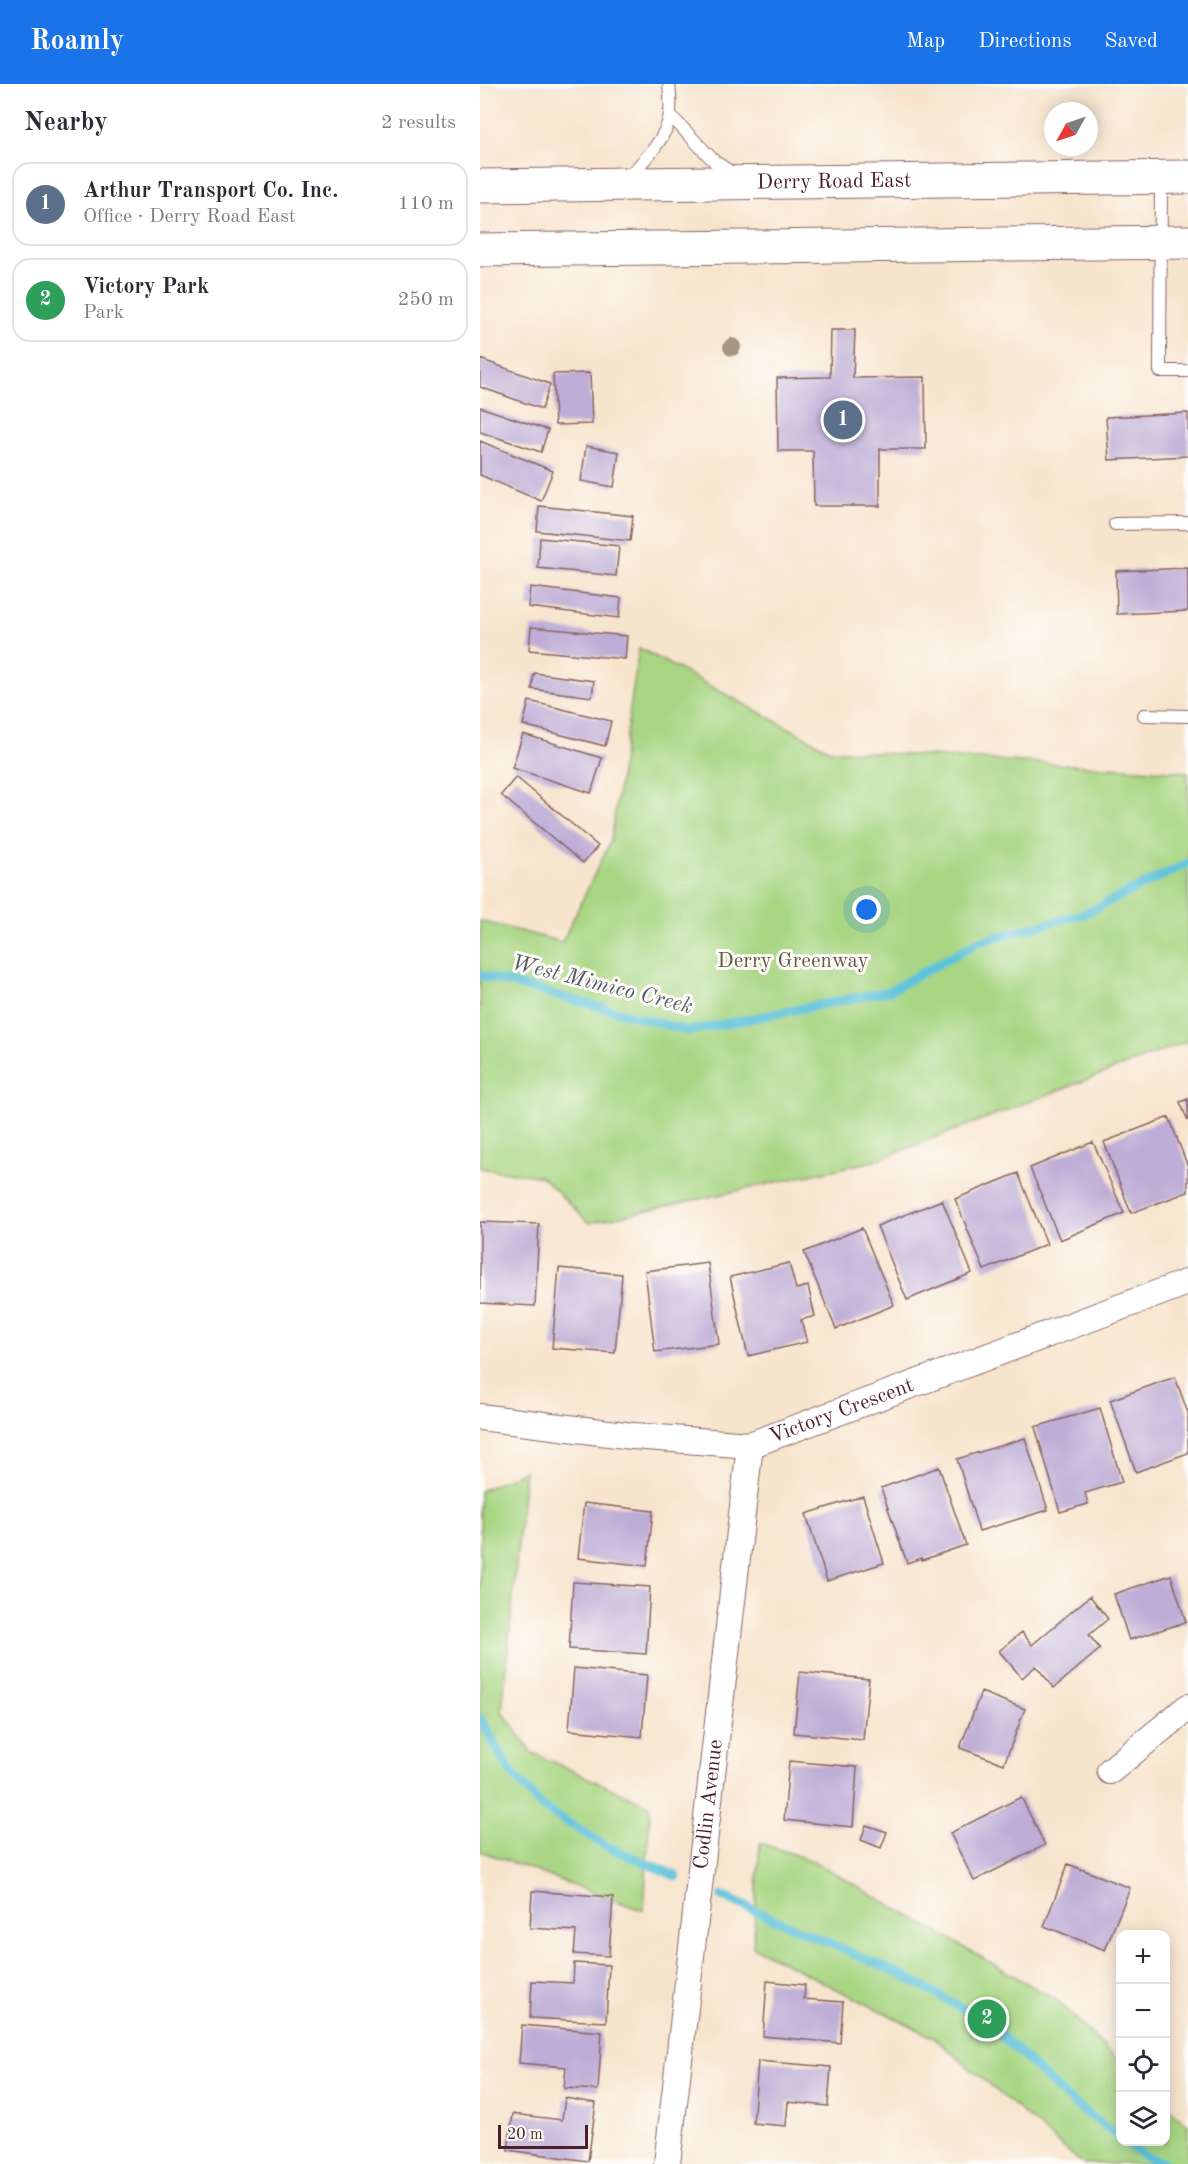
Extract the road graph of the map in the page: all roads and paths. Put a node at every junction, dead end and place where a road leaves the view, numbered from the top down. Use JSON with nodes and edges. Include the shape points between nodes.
{"nodes":[{"id":1,"x":669,"y":84,"type":"edge"},
{"id":2,"x":670,"y":115,"type":"junction"},
{"id":3,"x":1174,"y":177,"type":"edge"},
{"id":4,"x":745,"y":182,"type":"junction"},
{"id":5,"x":621,"y":184,"type":"junction"},
{"id":6,"x":480,"y":186,"type":"edge"},
{"id":7,"x":1174,"y":242,"type":"edge"},
{"id":8,"x":480,"y":250,"type":"edge"},
{"id":9,"x":1188,"y":371,"type":"edge"},
{"id":10,"x":1188,"y":523,"type":"edge"},
{"id":11,"x":1115,"y":524,"type":"dead end"},
{"id":12,"x":1144,"y":715,"type":"dead end"},
{"id":13,"x":1188,"y":716,"type":"edge"},
{"id":14,"x":1188,"y":1282,"type":"edge"},
{"id":15,"x":480,"y":1417,"type":"edge"},
{"id":16,"x":750,"y":1445,"type":"junction"},
{"id":17,"x":1188,"y":1707,"type":"edge"},
{"id":18,"x":1110,"y":1771,"type":"dead end"},
{"id":19,"x":667,"y":2164,"type":"edge"}],
"edges":[{"from":1,"to":2,"type":"lane"},
{"from":2,"to":4,"type":"lane","via":[[714,161]]},
{"from":2,"to":5,"type":"lane","via":[[661,138]]},
{"from":3,"to":4,"type":"main road","name":"Derry Road East"},
{"from":3,"to":7,"type":"lane"},
{"from":4,"to":5,"type":"main road","name":"Derry Road East"},
{"from":5,"to":6,"type":"main road","name":"Derry Road East"},
{"from":7,"to":8,"type":"main road"},
{"from":7,"to":9,"type":"lane","via":[[1160,371]]},
{"from":10,"to":11,"type":"lane"},
{"from":12,"to":13,"type":"lane"},
{"from":14,"to":16,"type":"street","name":"Victory Crescent"},
{"from":15,"to":16,"type":"street","name":"Victory Crescent","via":[[633,1436]]},
{"from":16,"to":19,"type":"street","name":"Codlin Avenue"},
{"from":17,"to":18,"type":"street"}]}
